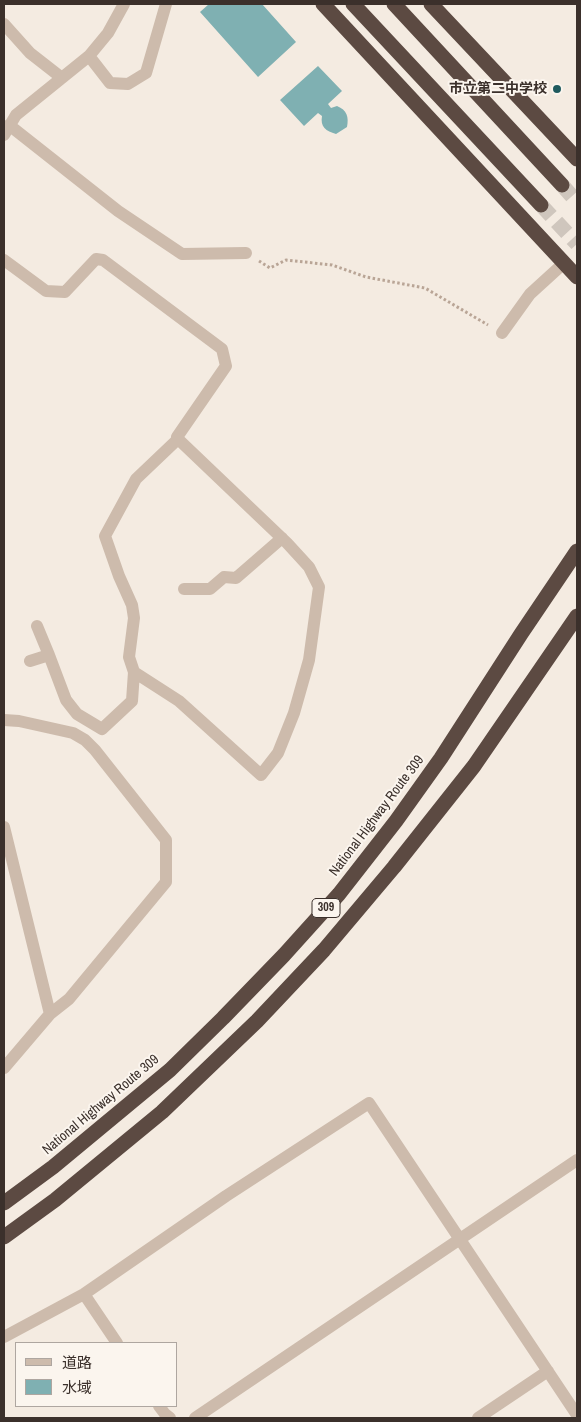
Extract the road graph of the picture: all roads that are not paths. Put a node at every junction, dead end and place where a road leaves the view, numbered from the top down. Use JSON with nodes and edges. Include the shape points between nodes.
{"nodes":[{"id":1,"x":124,"y":4,"type":"edge"},
{"id":2,"x":166,"y":4,"type":"edge"},
{"id":3,"x":323,"y":4,"type":"edge"},
{"id":4,"x":353,"y":4,"type":"edge"},
{"id":5,"x":394,"y":4,"type":"edge"},
{"id":6,"x":431,"y":4,"type":"edge"},
{"id":7,"x":4,"y":24,"type":"edge"},
{"id":8,"x":89,"y":56,"type":"junction"},
{"id":9,"x":62,"y":78,"type":"junction"},
{"id":10,"x":6,"y":130,"type":"edge"},
{"id":11,"x":577,"y":159,"type":"edge"},
{"id":12,"x":562,"y":185,"type":"tunnel mouth"},
{"id":13,"x":542,"y":205,"type":"tunnel mouth"},
{"id":14,"x":246,"y":253,"type":"road end"},
{"id":15,"x":4,"y":260,"type":"edge"},
{"id":16,"x":564,"y":263,"type":"junction"},
{"id":17,"x":577,"y":277,"type":"edge"},
{"id":18,"x":502,"y":332,"type":"road end"},
{"id":19,"x":178,"y":439,"type":"junction"},
{"id":20,"x":282,"y":538,"type":"junction"},
{"id":21,"x":577,"y":550,"type":"edge"},
{"id":22,"x":184,"y":589,"type":"dead end"},
{"id":23,"x":577,"y":616,"type":"edge"},
{"id":24,"x":37,"y":626,"type":"dead end"},
{"id":25,"x":49,"y":655,"type":"junction"},
{"id":26,"x":30,"y":661,"type":"dead end"},
{"id":27,"x":134,"y":672,"type":"junction"},
{"id":28,"x":4,"y":720,"type":"edge"},
{"id":29,"x":88,"y":721,"type":"junction"},
{"id":30,"x":78,"y":737,"type":"junction"},
{"id":31,"x":4,"y":827,"type":"edge"},
{"id":32,"x":50,"y":1014,"type":"junction"},
{"id":33,"x":4,"y":1068,"type":"edge"},
{"id":34,"x":577,"y":1160,"type":"edge"},
{"id":35,"x":4,"y":1203,"type":"edge"},
{"id":36,"x":4,"y":1237,"type":"edge"},
{"id":37,"x":460,"y":1239,"type":"junction"},
{"id":38,"x":84,"y":1294,"type":"junction"},
{"id":39,"x":4,"y":1338,"type":"edge"},
{"id":40,"x":116,"y":1342,"type":"edge"},
{"id":41,"x":548,"y":1371,"type":"junction"},
{"id":42,"x":160,"y":1407,"type":"edge"},
{"id":43,"x":577,"y":1414,"type":"edge"},
{"id":44,"x":170,"y":1418,"type":"edge"},
{"id":45,"x":195,"y":1418,"type":"edge"},
{"id":46,"x":478,"y":1418,"type":"edge"}],
"edges":[{"from":1,"to":8,"type":"street","via":[[108,33]]},
{"from":2,"to":8,"type":"street","via":[[146,73],[128,84],[110,83]]},
{"from":3,"to":16,"type":"highway"},
{"from":4,"to":13,"type":"highway"},
{"from":5,"to":12,"type":"highway"},
{"from":6,"to":11,"type":"highway"},
{"from":7,"to":9,"type":"street","via":[[30,53]]},
{"from":8,"to":9,"type":"street"},
{"from":9,"to":10,"type":"street","via":[[16,115]]},
{"from":10,"to":14,"type":"street","via":[[182,254]]},
{"from":15,"to":19,"type":"street","via":[[46,291],[65,292],[96,259],[103,260],[222,349],[226,366]]},
{"from":16,"to":17,"type":"highway"},
{"from":16,"to":18,"type":"street","via":[[530,294]]},
{"from":19,"to":20,"type":"street"},
{"from":19,"to":27,"type":"street","via":[[136,479],[105,536],[132,605],[134,618],[129,657]]},
{"from":20,"to":22,"type":"street","via":[[236,578],[224,576],[210,588]]},
{"from":20,"to":27,"type":"street","via":[[309,567],[319,587],[313,639],[294,713],[278,753],[264,773],[261,775],[179,701]]},
{"from":21,"to":35,"type":"highway","name":"National Highway Route 309","number":"309","via":[[441,758],[338,894],[284,955],[170,1070],[53,1167]]},
{"from":23,"to":36,"type":"highway","number":"309","via":[[474,766],[324,950],[257,1021],[162,1112],[55,1200]]},
{"from":24,"to":25,"type":"street"},
{"from":25,"to":26,"type":"street"},
{"from":25,"to":29,"type":"street","via":[[66,700],[77,714]]},
{"from":27,"to":29,"type":"street","via":[[132,701],[102,729]]},
{"from":28,"to":30,"type":"street","via":[[20,721]]},
{"from":29,"to":30,"type":"street"},
{"from":30,"to":32,"type":"street","via":[[95,750],[166,840],[166,882],[70,999]]},
{"from":31,"to":32,"type":"street"},
{"from":32,"to":33,"type":"street"},
{"from":34,"to":37,"type":"street"},
{"from":37,"to":38,"type":"street","via":[[369,1103]]},
{"from":37,"to":41,"type":"street"},
{"from":37,"to":45,"type":"street"},
{"from":38,"to":39,"type":"street"},
{"from":38,"to":40,"type":"street"},
{"from":41,"to":43,"type":"street"},
{"from":41,"to":46,"type":"street"},
{"from":42,"to":44,"type":"street"}]}
